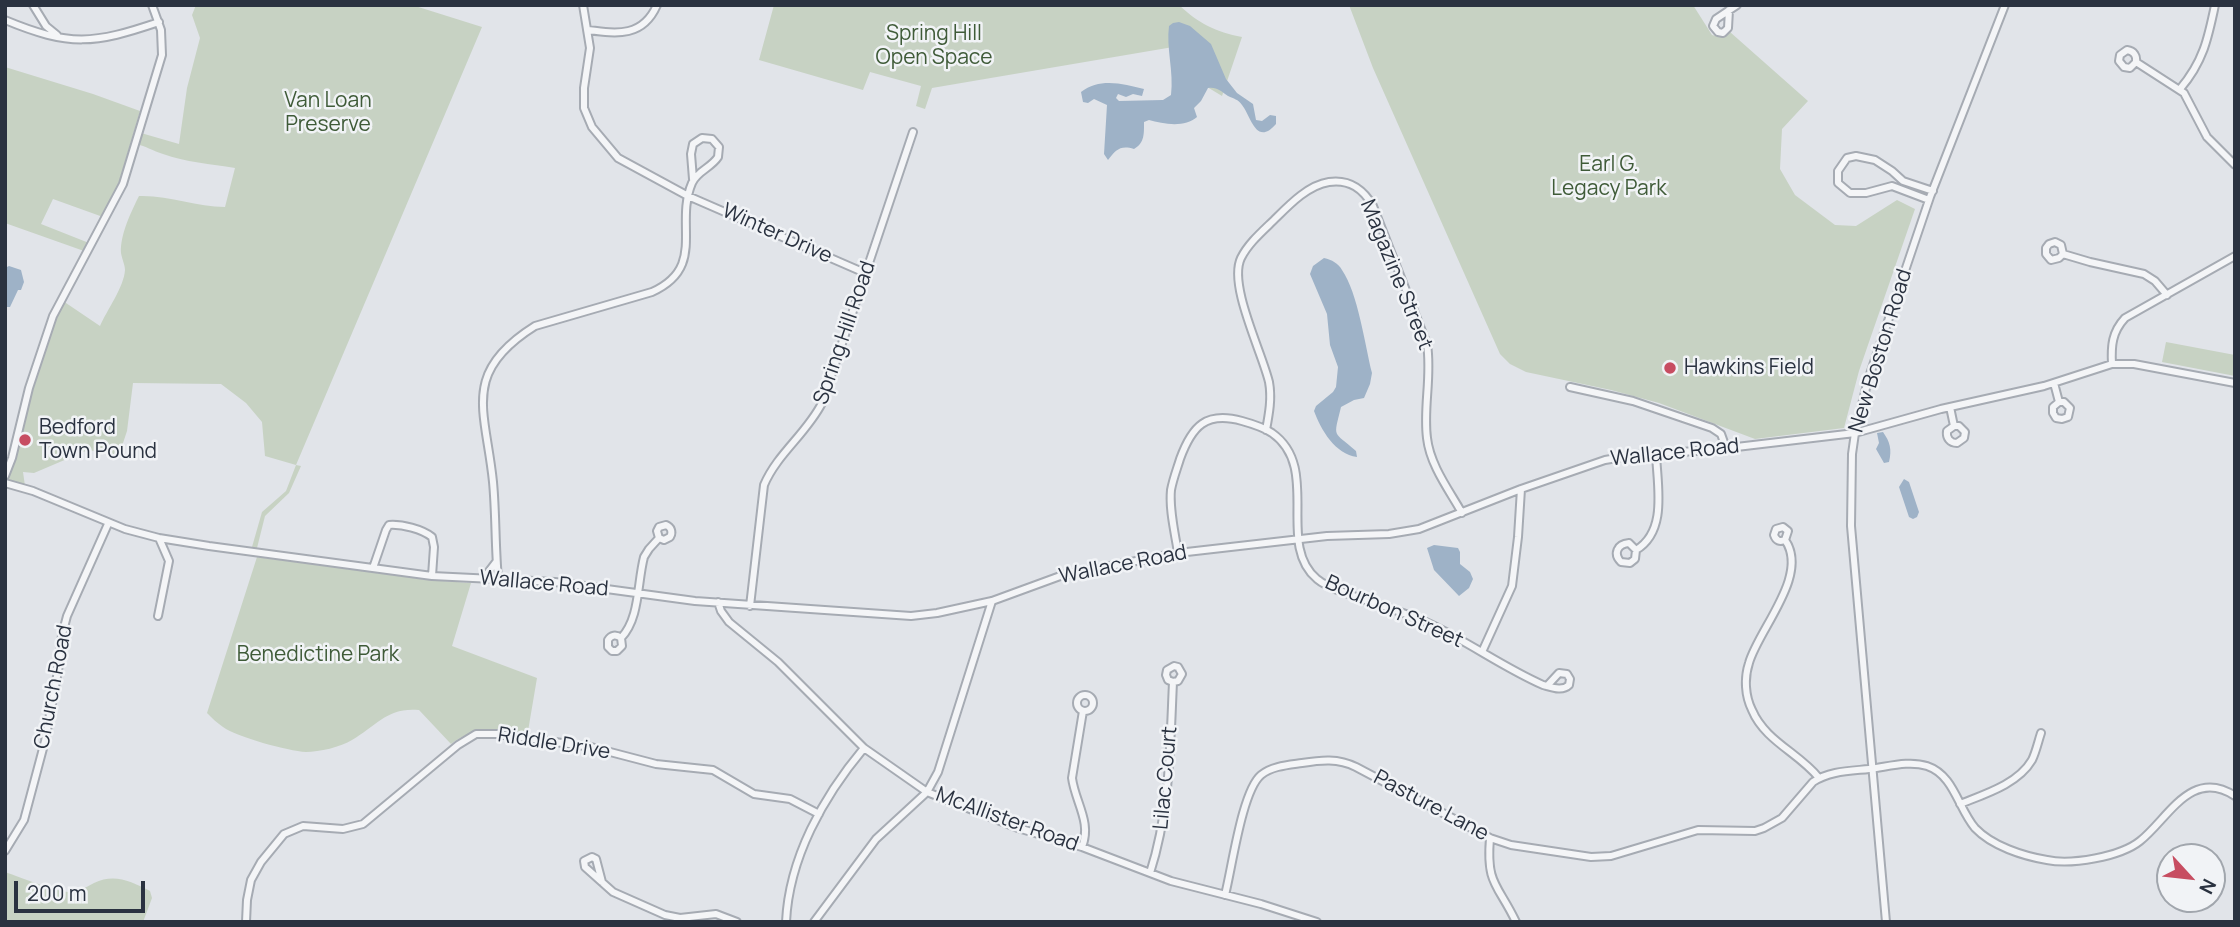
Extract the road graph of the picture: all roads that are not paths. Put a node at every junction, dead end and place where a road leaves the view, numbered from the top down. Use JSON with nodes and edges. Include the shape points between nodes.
{"nodes":[{"id":1,"x":33,"y":5,"type":"edge"},
{"id":2,"x":152,"y":5,"type":"edge"},
{"id":3,"x":583,"y":5,"type":"edge"},
{"id":4,"x":657,"y":5,"type":"edge"},
{"id":5,"x":1737,"y":5,"type":"edge"},
{"id":6,"x":2005,"y":5,"type":"edge"},
{"id":7,"x":2215,"y":5,"type":"edge"},
{"id":8,"x":1730,"y":10,"type":"dead end"},
{"id":9,"x":5,"y":20,"type":"edge"},
{"id":10,"x":159,"y":22,"type":"junction"},
{"id":11,"x":588,"y":30,"type":"junction"},
{"id":12,"x":62,"y":38,"type":"junction"},
{"id":13,"x":2136,"y":62,"type":"dead end"},
{"id":14,"x":2180,"y":89,"type":"junction"},
{"id":15,"x":913,"y":132,"type":"dead end"},
{"id":16,"x":2235,"y":165,"type":"edge"},
{"id":17,"x":694,"y":179,"type":"junction"},
{"id":18,"x":1933,"y":191,"type":"junction"},
{"id":19,"x":688,"y":196,"type":"junction"},
{"id":20,"x":1929,"y":200,"type":"junction"},
{"id":21,"x":2063,"y":254,"type":"dead end"},
{"id":22,"x":2235,"y":257,"type":"edge"},
{"id":23,"x":865,"y":274,"type":"junction"},
{"id":24,"x":2167,"y":295,"type":"junction"},
{"id":25,"x":2112,"y":364,"type":"junction"},
{"id":26,"x":2054,"y":383,"type":"junction"},
{"id":27,"x":2235,"y":383,"type":"edge"},
{"id":28,"x":1570,"y":387,"type":"dead end"},
{"id":29,"x":2059,"y":402,"type":"dead end"},
{"id":30,"x":1950,"y":407,"type":"junction"},
{"id":31,"x":1954,"y":426,"type":"dead end"},
{"id":32,"x":1266,"y":430,"type":"junction"},
{"id":33,"x":1855,"y":433,"type":"junction"},
{"id":34,"x":1726,"y":448,"type":"junction"},
{"id":35,"x":1656,"y":453,"type":"junction"},
{"id":36,"x":5,"y":476,"type":"edge"},
{"id":37,"x":5,"y":483,"type":"edge"},
{"id":38,"x":1521,"y":489,"type":"junction"},
{"id":39,"x":1462,"y":513,"type":"junction"},
{"id":40,"x":108,"y":524,"type":"junction"},
{"id":41,"x":159,"y":538,"type":"junction"},
{"id":42,"x":659,"y":538,"type":"dead end"},
{"id":43,"x":1298,"y":540,"type":"junction"},
{"id":44,"x":1785,"y":540,"type":"dead end"},
{"id":45,"x":1636,"y":550,"type":"dead end"},
{"id":46,"x":1178,"y":553,"type":"junction"},
{"id":47,"x":496,"y":562,"type":"junction"},
{"id":48,"x":373,"y":568,"type":"junction"},
{"id":49,"x":432,"y":576,"type":"junction"},
{"id":50,"x":483,"y":579,"type":"junction"},
{"id":51,"x":498,"y":579,"type":"junction"},
{"id":52,"x":637,"y":593,"type":"junction"},
{"id":53,"x":992,"y":601,"type":"junction"},
{"id":54,"x":718,"y":603,"type":"junction"},
{"id":55,"x":750,"y":606,"type":"junction"},
{"id":56,"x":158,"y":616,"type":"dead end"},
{"id":57,"x":621,"y":638,"type":"dead end"},
{"id":58,"x":1482,"y":652,"type":"junction"},
{"id":59,"x":1173,"y":682,"type":"dead end"},
{"id":60,"x":1547,"y":686,"type":"dead end"},
{"id":61,"x":1083,"y":710,"type":"dead end"},
{"id":62,"x":2041,"y":733,"type":"dead end"},
{"id":63,"x":864,"y":748,"type":"junction"},
{"id":64,"x":1873,"y":769,"type":"junction"},
{"id":65,"x":1819,"y":778,"type":"junction"},
{"id":66,"x":927,"y":792,"type":"junction"},
{"id":67,"x":2235,"y":796,"type":"edge"},
{"id":68,"x":1960,"y":804,"type":"junction"},
{"id":69,"x":818,"y":814,"type":"junction"},
{"id":70,"x":1490,"y":838,"type":"junction"},
{"id":71,"x":1082,"y":847,"type":"junction"},
{"id":72,"x":5,"y":851,"type":"edge"},
{"id":73,"x":1150,"y":873,"type":"junction"},
{"id":74,"x":602,"y":882,"type":"dead end"},
{"id":75,"x":1225,"y":895,"type":"junction"},
{"id":76,"x":246,"y":922,"type":"edge"},
{"id":77,"x":737,"y":922,"type":"edge"},
{"id":78,"x":786,"y":922,"type":"edge"},
{"id":79,"x":814,"y":922,"type":"edge"},
{"id":80,"x":1317,"y":922,"type":"edge"},
{"id":81,"x":1516,"y":922,"type":"edge"},
{"id":82,"x":1886,"y":922,"type":"edge"}],
"edges":[{"from":1,"to":12,"type":"street","via":[[49,29]]},
{"from":2,"to":10,"type":"street"},
{"from":3,"to":11,"type":"street","name":"Winter Drive"},
{"from":4,"to":11,"type":"street","via":[[635,30]]},
{"from":5,"to":8,"type":"street"},
{"from":6,"to":18,"type":"street","name":"New Boston Road"},
{"from":7,"to":14,"type":"street","via":[[2200,60]]},
{"from":9,"to":12,"type":"street"},
{"from":10,"to":12,"type":"street","via":[[97,40]]},
{"from":10,"to":36,"type":"street","via":[[162,55],[123,184],[53,316]]},
{"from":11,"to":19,"type":"street","name":"Winter Drive","via":[[590,58],[583,98],[592,127],[626,164]]},
{"from":13,"to":14,"type":"street"},
{"from":14,"to":16,"type":"street","via":[[2207,137]]},
{"from":15,"to":23,"type":"street","name":"Spring Hill Road"},
{"from":17,"to":17,"type":"street","via":[[693,144],[702,138],[712,139],[719,147],[719,157]]},
{"from":17,"to":19,"type":"street"},
{"from":18,"to":20,"type":"street","name":"New Boston Road"},
{"from":18,"to":20,"type":"street","via":[[1903,181],[1887,167],[1864,157],[1847,158],[1838,171],[1838,183],[1850,193],[1892,186]]},
{"from":19,"to":23,"type":"street","name":"Winter Drive"},
{"from":19,"to":47,"type":"street","via":[[685,257],[669,282],[652,292],[535,326],[518,337],[489,372],[482,411],[494,486]]},
{"from":20,"to":33,"type":"street","name":"New Boston Road","via":[[1868,380]]},
{"from":21,"to":24,"type":"street","via":[[2144,274]]},
{"from":22,"to":24,"type":"street"},
{"from":23,"to":55,"type":"street","name":"Spring Hill Road","via":[[822,403],[764,485]]},
{"from":24,"to":25,"type":"street","via":[[2119,324],[2113,337]]},
{"from":25,"to":26,"type":"street","name":"Wallace Road"},
{"from":25,"to":27,"type":"street","name":"Wallace Road"},
{"from":26,"to":29,"type":"street"},
{"from":26,"to":30,"type":"street","name":"Wallace Road"},
{"from":28,"to":34,"type":"street","via":[[1633,401],[1712,428],[1721,434]]},
{"from":30,"to":31,"type":"street"},
{"from":30,"to":33,"type":"street","name":"Wallace Road"},
{"from":32,"to":39,"type":"street","name":"Magazine Street","via":[[1269,382],[1240,289],[1241,259],[1259,235],[1304,193],[1332,182],[1352,185],[1373,206],[1427,344],[1427,441]]},
{"from":32,"to":43,"type":"street","via":[[1286,449],[1294,468]]},
{"from":32,"to":46,"type":"street","via":[[1215,417],[1191,436],[1172,488]]},
{"from":33,"to":34,"type":"street","name":"Wallace Road"},
{"from":33,"to":64,"type":"street","name":"New Boston Road","via":[[1851,526]]},
{"from":34,"to":35,"type":"street","name":"Wallace Road"},
{"from":35,"to":38,"type":"street","name":"Wallace Road","via":[[1605,460]]},
{"from":35,"to":45,"type":"street","via":[[1656,526]]},
{"from":37,"to":40,"type":"street","name":"Wallace Road"},
{"from":38,"to":39,"type":"street","name":"Wallace Road"},
{"from":38,"to":58,"type":"street","via":[[1512,586]]},
{"from":39,"to":43,"type":"street","name":"Wallace Road","via":[[1404,532]]},
{"from":40,"to":41,"type":"street","name":"Wallace Road"},
{"from":40,"to":72,"type":"street","name":"Church Road","via":[[67,616],[45,741],[24,820]]},
{"from":41,"to":48,"type":"street","name":"Wallace Road"},
{"from":41,"to":56,"type":"street","via":[[169,561]]},
{"from":42,"to":52,"type":"street","via":[[644,557]]},
{"from":43,"to":46,"type":"street","name":"Wallace Road"},
{"from":43,"to":58,"type":"street","name":"Bourbon Street","via":[[1318,580],[1425,622]]},
{"from":44,"to":65,"type":"street","via":[[1791,549],[1789,576],[1751,656],[1747,696],[1760,726]]},
{"from":46,"to":53,"type":"street","name":"Wallace Road","via":[[1063,575]]},
{"from":47,"to":50,"type":"street"},
{"from":47,"to":51,"type":"street"},
{"from":48,"to":49,"type":"street","name":"Wallace Road"},
{"from":48,"to":49,"type":"street","via":[[386,530],[394,524],[432,537]]},
{"from":49,"to":50,"type":"street","name":"Wallace Road"},
{"from":50,"to":51,"type":"street","name":"Wallace Road"},
{"from":51,"to":52,"type":"street","name":"Wallace Road"},
{"from":52,"to":54,"type":"street","name":"Wallace Road"},
{"from":52,"to":57,"type":"street","via":[[632,623]]},
{"from":53,"to":55,"type":"street","name":"Wallace Road","via":[[911,616]]},
{"from":53,"to":66,"type":"street","via":[[938,772]]},
{"from":54,"to":55,"type":"street","name":"Wallace Road"},
{"from":54,"to":63,"type":"street","name":"McAllister Road","via":[[729,622],[778,662]]},
{"from":58,"to":60,"type":"street","name":"Bourbon Street"},
{"from":59,"to":73,"type":"street","name":"Lilac Court","via":[[1165,815]]},
{"from":61,"to":71,"type":"street","via":[[1072,778],[1086,826]]},
{"from":62,"to":68,"type":"street","via":[[2025,769],[2009,782]]},
{"from":63,"to":66,"type":"street","name":"McAllister Road"},
{"from":63,"to":69,"type":"street"},
{"from":64,"to":65,"type":"street"},
{"from":64,"to":68,"type":"street","via":[[1927,766],[1944,777]]},
{"from":64,"to":82,"type":"street","name":"New Boston Road"},
{"from":65,"to":70,"type":"street","name":"Pasture Lane","via":[[1782,818],[1755,831],[1698,830],[1601,858]]},
{"from":66,"to":71,"type":"street","name":"McAllister Road"},
{"from":66,"to":79,"type":"street","via":[[876,839]]},
{"from":67,"to":68,"type":"street","via":[[2220,789],[2200,789],[2181,799],[2131,847],[2061,862],[2031,857],[1993,841],[1976,829]]},
{"from":69,"to":76,"type":"street","name":"Riddle Drive","via":[[790,799],[754,794],[713,770],[666,766],[591,747],[476,734],[363,824],[343,829],[303,826],[284,834],[256,870]]},
{"from":69,"to":78,"type":"street","via":[[790,884]]},
{"from":70,"to":75,"type":"street","name":"Pasture Lane","via":[[1346,762],[1280,766],[1262,774],[1250,790]]},
{"from":70,"to":81,"type":"street","via":[[1492,880]]},
{"from":71,"to":73,"type":"street","name":"McAllister Road"},
{"from":73,"to":75,"type":"street","name":"McAllister Road"},
{"from":74,"to":77,"type":"street","via":[[617,894],[670,917],[716,914]]},
{"from":75,"to":80,"type":"street","name":"McAllister Road"}]}
